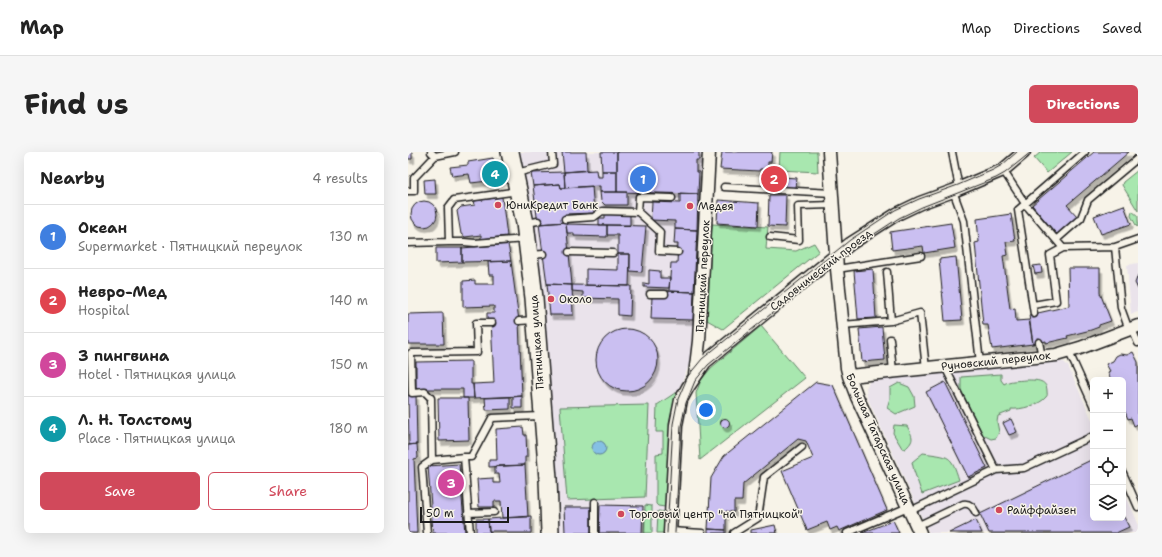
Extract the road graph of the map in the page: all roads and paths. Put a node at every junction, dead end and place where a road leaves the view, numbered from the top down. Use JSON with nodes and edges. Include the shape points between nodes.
{"nodes":[{"id":1,"x":455,"y":152,"type":"edge"},
{"id":2,"x":510,"y":152,"type":"edge"},
{"id":3,"x":552,"y":152,"type":"edge"},
{"id":4,"x":709,"y":152,"type":"edge"},
{"id":5,"x":829,"y":152,"type":"edge"},
{"id":6,"x":952,"y":152,"type":"edge"},
{"id":7,"x":1024,"y":152,"type":"edge"},
{"id":8,"x":1086,"y":152,"type":"edge"},
{"id":9,"x":433,"y":154,"type":"edge"},
{"id":10,"x":1138,"y":158,"type":"edge"},
{"id":11,"x":1003,"y":170,"type":"junction"},
{"id":12,"x":515,"y":173,"type":"junction"},
{"id":13,"x":724,"y":188,"type":"dead end"},
{"id":14,"x":956,"y":190,"type":"junction"},
{"id":15,"x":408,"y":191,"type":"edge"},
{"id":16,"x":518,"y":191,"type":"junction"},
{"id":17,"x":672,"y":198,"type":"dead end"},
{"id":18,"x":832,"y":199,"type":"junction"},
{"id":19,"x":1026,"y":204,"type":"junction"},
{"id":20,"x":638,"y":212,"type":"junction"},
{"id":21,"x":565,"y":219,"type":"dead end"},
{"id":22,"x":530,"y":227,"type":"junction"},
{"id":23,"x":770,"y":237,"type":"dead end"},
{"id":24,"x":1138,"y":239,"type":"edge"},
{"id":25,"x":1056,"y":240,"type":"junction"},
{"id":26,"x":449,"y":242,"type":"junction"},
{"id":27,"x":408,"y":243,"type":"edge"},
{"id":28,"x":1115,"y":247,"type":"junction"},
{"id":29,"x":1062,"y":248,"type":"junction"},
{"id":30,"x":569,"y":252,"type":"dead end"},
{"id":31,"x":678,"y":252,"type":"dead end"},
{"id":32,"x":613,"y":254,"type":"dead end"},
{"id":33,"x":836,"y":255,"type":"junction"},
{"id":34,"x":921,"y":256,"type":"dead end"},
{"id":35,"x":837,"y":269,"type":"junction"},
{"id":36,"x":887,"y":272,"type":"dead end"},
{"id":37,"x":650,"y":294,"type":"dead end"},
{"id":38,"x":665,"y":294,"type":"dead end"},
{"id":39,"x":1032,"y":305,"type":"junction"},
{"id":40,"x":1034,"y":314,"type":"dead end"},
{"id":41,"x":536,"y":320,"type":"junction"},
{"id":42,"x":518,"y":321,"type":"dead end"},
{"id":43,"x":891,"y":321,"type":"junction"},
{"id":44,"x":492,"y":323,"type":"dead end"},
{"id":45,"x":842,"y":325,"type":"junction"},
{"id":46,"x":1133,"y":328,"type":"edge"},
{"id":47,"x":890,"y":339,"type":"dead end"},
{"id":48,"x":1039,"y":342,"type":"dead end"},
{"id":49,"x":1138,"y":343,"type":"edge"},
{"id":50,"x":1070,"y":352,"type":"junction"},
{"id":51,"x":1042,"y":357,"type":"junction"},
{"id":52,"x":980,"y":363,"type":"junction"},
{"id":53,"x":945,"y":367,"type":"junction"},
{"id":54,"x":926,"y":369,"type":"junction"},
{"id":55,"x":893,"y":372,"type":"junction"},
{"id":56,"x":694,"y":376,"type":"junction"},
{"id":57,"x":849,"y":376,"type":"junction"},
{"id":58,"x":1090,"y":398,"type":"edge"},
{"id":59,"x":543,"y":416,"type":"junction"},
{"id":60,"x":1090,"y":437,"type":"edge"},
{"id":61,"x":802,"y":447,"type":"dead end"},
{"id":62,"x":464,"y":457,"type":"junction"},
{"id":63,"x":432,"y":460,"type":"junction"},
{"id":64,"x":996,"y":470,"type":"junction"},
{"id":65,"x":1126,"y":480,"type":"edge"},
{"id":66,"x":595,"y":502,"type":"dead end"},
{"id":67,"x":1138,"y":507,"type":"edge"},
{"id":68,"x":909,"y":509,"type":"junction"},
{"id":69,"x":494,"y":512,"type":"dead end"},
{"id":70,"x":468,"y":513,"type":"junction"},
{"id":71,"x":976,"y":513,"type":"dead end"},
{"id":72,"x":918,"y":529,"type":"edge"},
{"id":73,"x":671,"y":532,"type":"edge"},
{"id":74,"x":427,"y":533,"type":"edge"},
{"id":75,"x":470,"y":533,"type":"edge"},
{"id":76,"x":550,"y":533,"type":"edge"},
{"id":77,"x":595,"y":533,"type":"edge"},
{"id":78,"x":702,"y":533,"type":"edge"},
{"id":79,"x":734,"y":533,"type":"edge"},
{"id":80,"x":847,"y":533,"type":"edge"}],
"edges":[{"from":1,"to":9,"type":"lane"},
{"from":2,"to":12,"type":"street","name":"Пятницкая улица"},
{"from":3,"to":12,"type":"lane","via":[[553,164]]},
{"from":4,"to":56,"type":"street","name":"Пятницкий переулок","via":[[697,304],[699,341]]},
{"from":5,"to":18,"type":"street","name":"Большая Татарская улица"},
{"from":6,"to":14,"type":"lane"},
{"from":7,"to":11,"type":"street","name":"Садовнический проезд"},
{"from":8,"to":19,"type":"lane"},
{"from":9,"to":15,"type":"lane","via":[[414,178],[414,191]]},
{"from":10,"to":25,"type":"lane","via":[[1088,200],[1081,218]]},
{"from":11,"to":14,"type":"street","name":"Садовнический проезд"},
{"from":11,"to":19,"type":"lane"},
{"from":12,"to":16,"type":"street","name":"Пятницкая улица"},
{"from":13,"to":18,"type":"lane"},
{"from":14,"to":33,"type":"street","name":"Садовнический проезд","via":[[897,214]]},
{"from":14,"to":52,"type":"lane","via":[[964,221]]},
{"from":16,"to":22,"type":"street","name":"Пятницкая улица"},
{"from":16,"to":26,"type":"lane","via":[[454,200],[448,208]]},
{"from":17,"to":20,"type":"lane","via":[[639,197]]},
{"from":18,"to":23,"type":"lane","via":[[798,206],[799,240]]},
{"from":18,"to":33,"type":"street","name":"Большая Татарская улица"},
{"from":19,"to":25,"type":"lane"},
{"from":19,"to":39,"type":"lane","via":[[1018,210]]},
{"from":20,"to":21,"type":"lane","via":[[602,211],[594,217]]},
{"from":20,"to":31,"type":"lane","via":[[660,232],[660,251]]},
{"from":22,"to":26,"type":"lane","via":[[475,243]]},
{"from":22,"to":41,"type":"street","name":"Пятницкая улица","via":[[536,255]]},
{"from":24,"to":28,"type":"lane"},
{"from":25,"to":29,"type":"lane"},
{"from":26,"to":27,"type":"lane"},
{"from":28,"to":29,"type":"lane"},
{"from":28,"to":46,"type":"lane","via":[[1121,308]]},
{"from":29,"to":39,"type":"lane","via":[[1050,256],[1056,301]]},
{"from":30,"to":32,"type":"lane"},
{"from":33,"to":35,"type":"street","name":"Большая Татарская улица"},
{"from":33,"to":56,"type":"street","name":"Садовнический проезд","via":[[705,362]]},
{"from":34,"to":35,"type":"lane"},
{"from":35,"to":45,"type":"street","name":"Большая Татарская улица"},
{"from":36,"to":43,"type":"lane"},
{"from":37,"to":38,"type":"lane"},
{"from":39,"to":40,"type":"lane"},
{"from":41,"to":42,"type":"lane"},
{"from":41,"to":59,"type":"street","name":"Пятницкая улица"},
{"from":43,"to":45,"type":"lane"},
{"from":43,"to":54,"type":"lane","via":[[920,313]]},
{"from":44,"to":63,"type":"lane","via":[[476,323],[477,352],[411,353],[412,393],[425,392],[431,398]]},
{"from":45,"to":57,"type":"street","name":"Большая Татарская улица"},
{"from":46,"to":49,"type":"lane"},
{"from":46,"to":50,"type":"street","name":"Руновский переулок"},
{"from":47,"to":55,"type":"lane"},
{"from":48,"to":51,"type":"lane"},
{"from":50,"to":51,"type":"street","name":"Руновский переулок"},
{"from":50,"to":58,"type":"lane"},
{"from":51,"to":52,"type":"street","name":"Руновский переулок"},
{"from":52,"to":53,"type":"street","name":"Руновский переулок"},
{"from":53,"to":54,"type":"street","name":"Руновский переулок"},
{"from":53,"to":64,"type":"lane"},
{"from":54,"to":55,"type":"street","name":"Руновский переулок"},
{"from":55,"to":57,"type":"street","name":"Руновский переулок"},
{"from":56,"to":73,"type":"street","via":[[681,400],[676,425]]},
{"from":57,"to":68,"type":"street","name":"Большая Татарская улица"},
{"from":59,"to":62,"type":"lane","via":[[492,418],[471,457]]},
{"from":59,"to":76,"type":"street","name":"Пятницкая улица"},
{"from":60,"to":64,"type":"lane","via":[[1024,468]]},
{"from":61,"to":79,"type":"lane","via":[[764,477],[758,518]]},
{"from":62,"to":63,"type":"lane"},
{"from":62,"to":70,"type":"lane"},
{"from":63,"to":74,"type":"lane","via":[[422,467]]},
{"from":64,"to":68,"type":"lane"},
{"from":65,"to":67,"type":"lane"},
{"from":66,"to":77,"type":"lane"},
{"from":68,"to":72,"type":"street","name":"Большая Татарская улица"},
{"from":68,"to":80,"type":"lane"},
{"from":69,"to":70,"type":"lane"},
{"from":70,"to":75,"type":"lane"},
{"from":71,"to":72,"type":"lane","via":[[972,506],[963,504]]},
{"from":73,"to":78,"type":"lane"}]}
